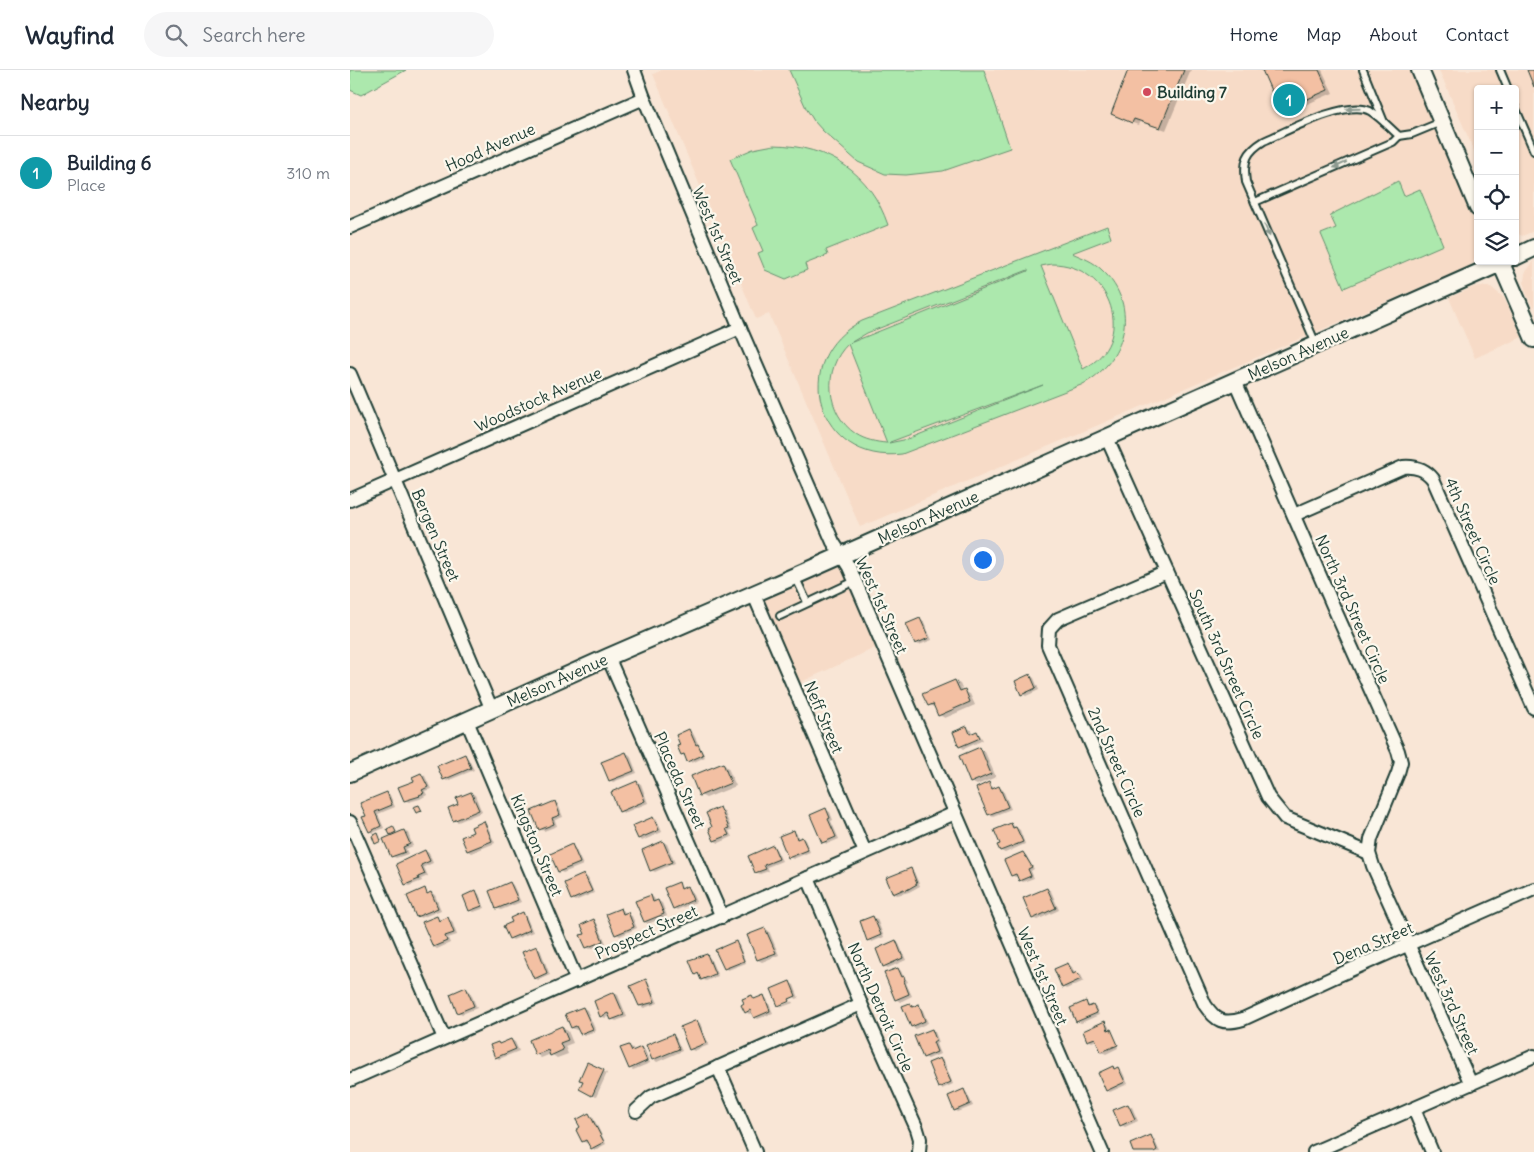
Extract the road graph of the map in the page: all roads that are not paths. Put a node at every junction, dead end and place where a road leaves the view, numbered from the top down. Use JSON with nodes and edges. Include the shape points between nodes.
{"nodes":[{"id":1,"x":634,"y":70,"type":"edge"},
{"id":2,"x":1363,"y":70,"type":"edge"},
{"id":3,"x":1420,"y":70,"type":"edge"},
{"id":4,"x":1500,"y":70,"type":"edge"},
{"id":5,"x":1506,"y":85,"type":"edge"},
{"id":6,"x":644,"y":98,"type":"junction"},
{"id":7,"x":1519,"y":116,"type":"edge"},
{"id":8,"x":1442,"y":122,"type":"junction"},
{"id":9,"x":1385,"y":123,"type":"junction"},
{"id":10,"x":1400,"y":136,"type":"junction"},
{"id":11,"x":1534,"y":152,"type":"edge"},
{"id":12,"x":1474,"y":198,"type":"edge"},
{"id":13,"x":1256,"y":202,"type":"junction"},
{"id":14,"x":350,"y":227,"type":"edge"},
{"id":15,"x":1534,"y":248,"type":"edge"},
{"id":16,"x":1519,"y":255,"type":"edge"},
{"id":17,"x":1496,"y":265,"type":"edge"},
{"id":18,"x":1507,"y":265,"type":"edge"},
{"id":19,"x":1530,"y":317,"type":"edge"},
{"id":20,"x":740,"y":328,"type":"junction"},
{"id":21,"x":1534,"y":339,"type":"edge"},
{"id":22,"x":1316,"y":344,"type":"junction"},
{"id":23,"x":350,"y":374,"type":"edge"},
{"id":24,"x":1235,"y":381,"type":"junction"},
{"id":25,"x":1107,"y":438,"type":"junction"},
{"id":26,"x":395,"y":480,"type":"junction"},
{"id":27,"x":350,"y":500,"type":"edge"},
{"id":28,"x":1294,"y":515,"type":"junction"},
{"id":29,"x":841,"y":555,"type":"junction"},
{"id":30,"x":1168,"y":572,"type":"junction"},
{"id":31,"x":795,"y":576,"type":"junction"},
{"id":32,"x":855,"y":581,"type":"junction"},
{"id":33,"x":754,"y":594,"type":"junction"},
{"id":34,"x":807,"y":602,"type":"junction"},
{"id":35,"x":780,"y":616,"type":"dead end"},
{"id":36,"x":608,"y":658,"type":"junction"},
{"id":37,"x":1534,"y":708,"type":"edge"},
{"id":38,"x":492,"y":710,"type":"junction"},
{"id":39,"x":467,"y":721,"type":"junction"},
{"id":40,"x":350,"y":773,"type":"edge"},
{"id":41,"x":955,"y":813,"type":"junction"},
{"id":42,"x":350,"y":822,"type":"edge"},
{"id":43,"x":865,"y":852,"type":"junction"},
{"id":44,"x":1369,"y":853,"type":"junction"},
{"id":45,"x":808,"y":878,"type":"junction"},
{"id":46,"x":1534,"y":889,"type":"edge"},
{"id":47,"x":722,"y":917,"type":"junction"},
{"id":48,"x":1409,"y":946,"type":"junction"},
{"id":49,"x":577,"y":981,"type":"junction"},
{"id":50,"x":861,"y":1004,"type":"junction"},
{"id":51,"x":1223,"y":1022,"type":"joint"},
{"id":52,"x":444,"y":1038,"type":"junction"},
{"id":53,"x":1534,"y":1056,"type":"edge"},
{"id":54,"x":718,"y":1067,"type":"junction"},
{"id":55,"x":350,"y":1080,"type":"edge"},
{"id":56,"x":1471,"y":1084,"type":"junction"},
{"id":57,"x":1414,"y":1109,"type":"junction"},
{"id":58,"x":636,"y":1111,"type":"dead end"},
{"id":59,"x":920,"y":1150,"type":"edge"},
{"id":60,"x":755,"y":1152,"type":"edge"},
{"id":61,"x":1102,"y":1152,"type":"edge"},
{"id":62,"x":1314,"y":1152,"type":"edge"},
{"id":63,"x":1432,"y":1152,"type":"edge"}],
"edges":[{"from":1,"to":6,"type":"street","name":"West 1st Street"},
{"from":2,"to":9,"type":"lane"},
{"from":3,"to":8,"type":"street"},
{"from":4,"to":5,"type":"lane"},
{"from":6,"to":14,"type":"street","name":"Hood Avenue"},
{"from":6,"to":20,"type":"street","name":"West 1st Street"},
{"from":7,"to":11,"type":"lane"},
{"from":8,"to":10,"type":"lane"},
{"from":8,"to":12,"type":"street"},
{"from":9,"to":10,"type":"lane"},
{"from":9,"to":13,"type":"lane","one_way":true,"via":[[1368,111],[1357,108],[1338,110],[1254,147],[1244,168],[1246,182]]},
{"from":10,"to":13,"type":"lane","one_way":true,"via":[[1393,142]]},
{"from":13,"to":22,"type":"lane","one_way":true},
{"from":15,"to":16,"type":"street","name":"Melson Avenue"},
{"from":17,"to":22,"type":"street","name":"Melson Avenue"},
{"from":18,"to":19,"type":"street"},
{"from":19,"to":21,"type":"street"},
{"from":20,"to":26,"type":"street","name":"Woodstock Avenue"},
{"from":20,"to":29,"type":"street","name":"West 1st Street"},
{"from":22,"to":24,"type":"street","name":"Melson Avenue"},
{"from":23,"to":26,"type":"street","name":"Bergen Street"},
{"from":24,"to":25,"type":"street","name":"Melson Avenue"},
{"from":24,"to":28,"type":"street","name":"North 3rd Street Circle"},
{"from":25,"to":29,"type":"street","name":"Melson Avenue"},
{"from":25,"to":30,"type":"street","name":"South 3rd Street Circle"},
{"from":26,"to":27,"type":"street","name":"Woodstock Avenue"},
{"from":26,"to":38,"type":"street","name":"Bergen Street"},
{"from":28,"to":37,"type":"street","name":"4th Street Circle","via":[[1403,467],[1412,466],[1427,472],[1433,479]]},
{"from":28,"to":44,"type":"street","name":"North 3rd Street Circle","via":[[1400,757],[1398,772],[1371,839]]},
{"from":29,"to":31,"type":"street","name":"Melson Avenue"},
{"from":29,"to":32,"type":"street","name":"West 1st Street"},
{"from":30,"to":44,"type":"street","name":"South 3rd Street Circle","via":[[1275,808],[1285,818]]},
{"from":30,"to":51,"type":"street","name":"2nd Street Circle","via":[[1058,619],[1049,629],[1048,645],[1205,1005],[1213,1016]]},
{"from":31,"to":33,"type":"street","name":"Melson Avenue"},
{"from":31,"to":34,"type":"lane"},
{"from":32,"to":34,"type":"lane"},
{"from":32,"to":41,"type":"street","name":"West 1st Street"},
{"from":33,"to":36,"type":"street","name":"Melson Avenue"},
{"from":33,"to":43,"type":"street","name":"Neff Street"},
{"from":34,"to":35,"type":"lane"},
{"from":36,"to":38,"type":"street","name":"Melson Avenue"},
{"from":36,"to":47,"type":"street","name":"Placeda Street"},
{"from":38,"to":39,"type":"street","name":"Melson Avenue"},
{"from":39,"to":40,"type":"street","name":"Melson Avenue"},
{"from":39,"to":49,"type":"street","name":"Kingston Street"},
{"from":41,"to":43,"type":"street","name":"Prospect Street"},
{"from":41,"to":61,"type":"street","name":"West 1st Street"},
{"from":42,"to":52,"type":"street"},
{"from":43,"to":45,"type":"street","name":"Prospect Street"},
{"from":44,"to":48,"type":"street","name":"West 3rd Street"},
{"from":45,"to":47,"type":"street","name":"Prospect Street"},
{"from":45,"to":50,"type":"street","name":"North Detroit Circle"},
{"from":46,"to":48,"type":"street","name":"Dena Street"},
{"from":47,"to":49,"type":"street","name":"Prospect Street"},
{"from":48,"to":51,"type":"street","name":"Dena Street","via":[[1243,1019]]},
{"from":48,"to":56,"type":"street","name":"West 3rd Street"},
{"from":49,"to":52,"type":"street","name":"Prospect Street"},
{"from":50,"to":54,"type":"street"},
{"from":50,"to":59,"type":"street","name":"North Detroit Circle","via":[[917,1129]]},
{"from":52,"to":55,"type":"street","name":"Prospect Street"},
{"from":53,"to":56,"type":"street"},
{"from":54,"to":58,"type":"street","via":[[650,1097]]},
{"from":54,"to":60,"type":"street"},
{"from":56,"to":57,"type":"street"},
{"from":57,"to":62,"type":"street"},
{"from":57,"to":63,"type":"street"}]}
